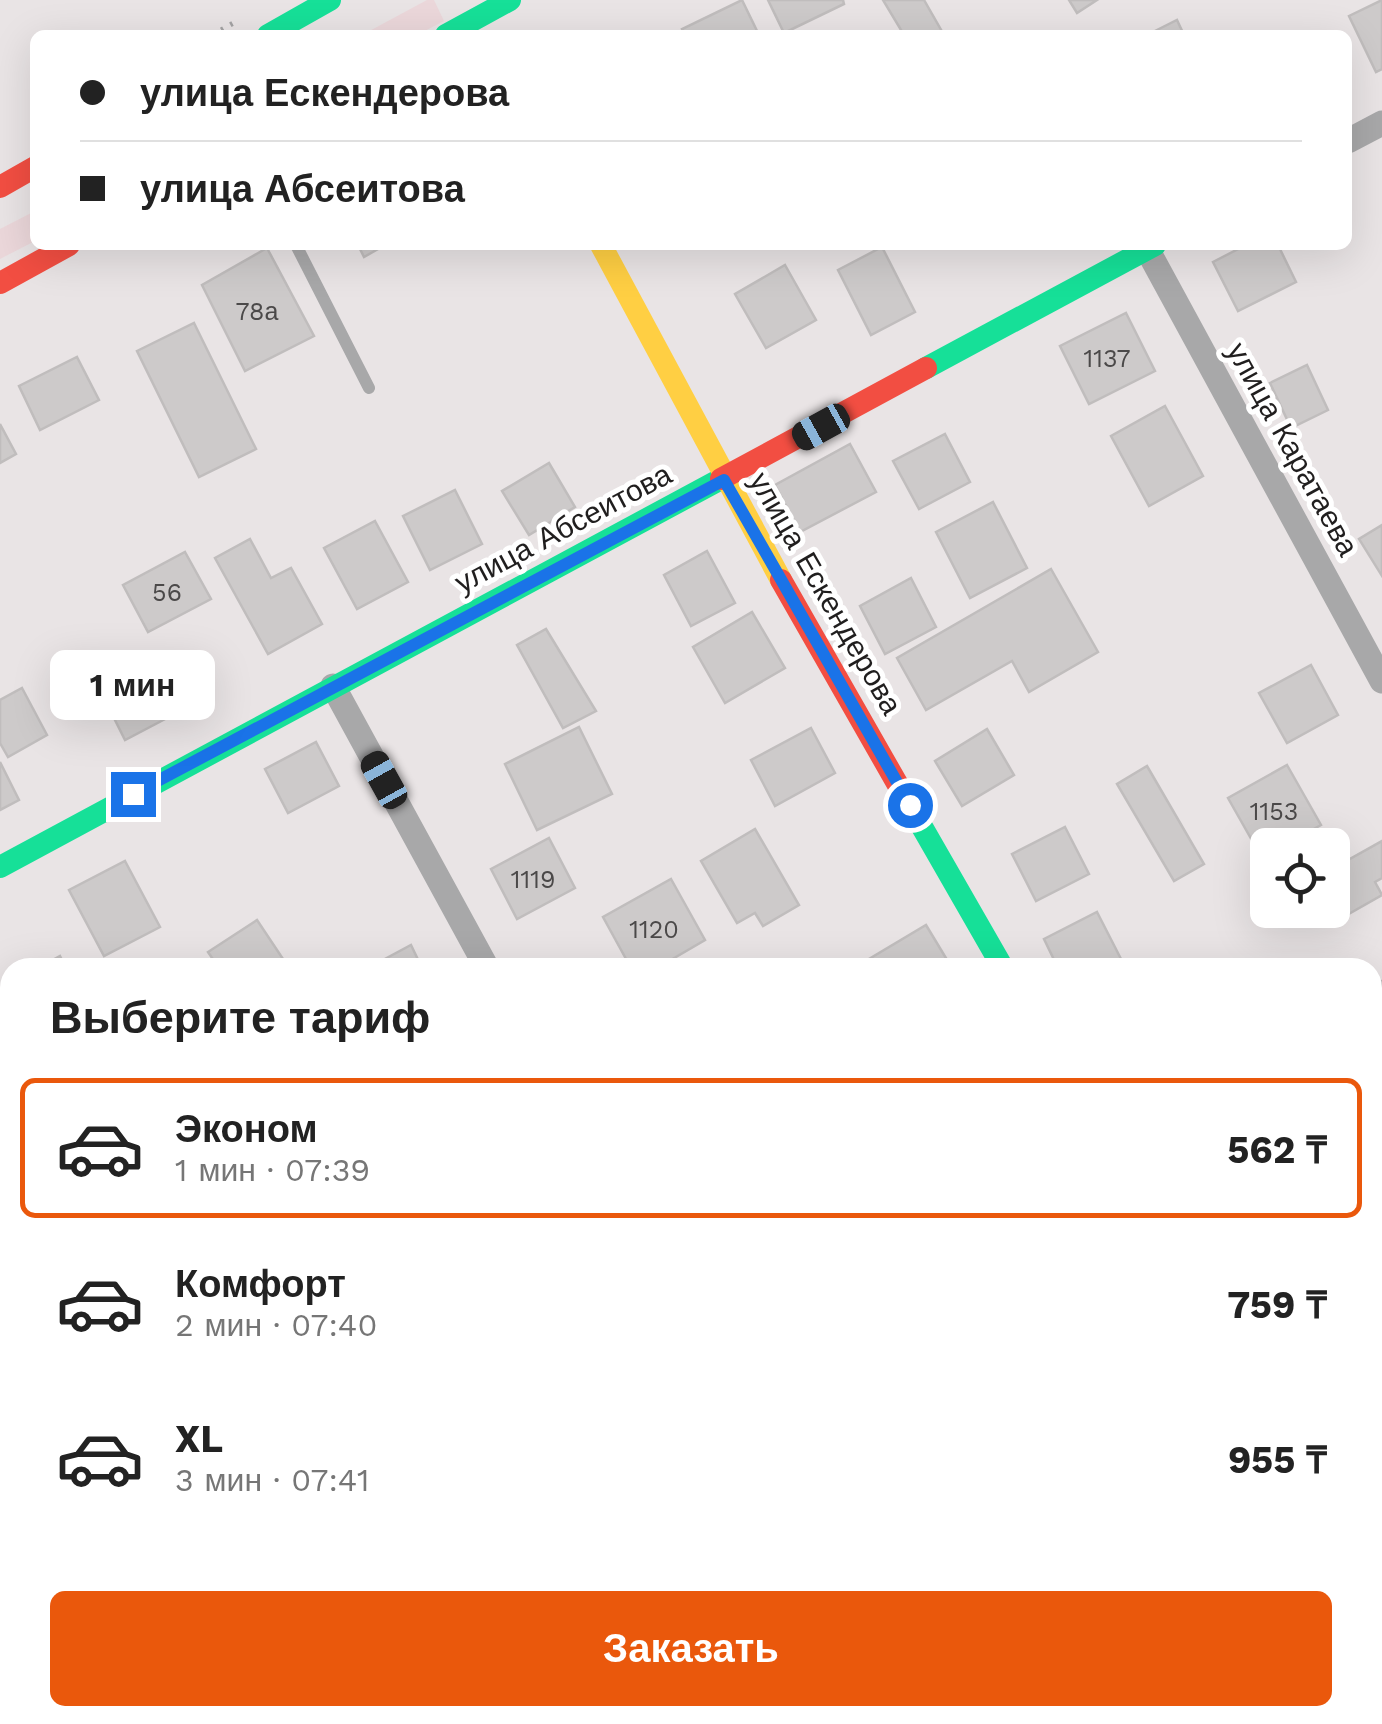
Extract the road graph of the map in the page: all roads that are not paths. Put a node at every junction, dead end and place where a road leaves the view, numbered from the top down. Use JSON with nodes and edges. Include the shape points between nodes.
{"nodes":[{"id":1,"x":330,"y":0,"type":"edge"},
{"id":2,"x":510,"y":0,"type":"edge"},
{"id":3,"x":482,"y":17,"type":"edge"},
{"id":4,"x":277,"y":30,"type":"edge"},
{"id":5,"x":456,"y":30,"type":"edge"},
{"id":6,"x":1382,"y":123,"type":"edge"},
{"id":7,"x":1352,"y":140,"type":"edge"},
{"id":8,"x":30,"y":171,"type":"edge"},
{"id":9,"x":0,"y":187,"type":"edge"},
{"id":10,"x":60,"y":250,"type":"edge"},
{"id":11,"x":299,"y":250,"type":"edge"},
{"id":12,"x":604,"y":250,"type":"edge"},
{"id":13,"x":1146,"y":250,"type":"edge"},
{"id":14,"x":1153,"y":250,"type":"edge"},
{"id":15,"x":0,"y":283,"type":"edge"},
{"id":16,"x":369,"y":388,"type":"dead end"},
{"id":17,"x":724,"y":480,"type":"junction"},
{"id":18,"x":1382,"y":681,"type":"edge"},
{"id":19,"x":333,"y":686,"type":"junction"},
{"id":20,"x":0,"y":866,"type":"edge"},
{"id":21,"x":482,"y":958,"type":"edge"},
{"id":22,"x":997,"y":958,"type":"edge"}],
"edges":[{"from":1,"to":4,"type":"street"},
{"from":2,"to":3,"type":"street"},
{"from":3,"to":5,"type":"street"},
{"from":6,"to":7,"type":"street"},
{"from":8,"to":9,"type":"street"},
{"from":10,"to":15,"type":"street"},
{"from":11,"to":16,"type":"lane"},
{"from":12,"to":17,"type":"street","name":"улица Ескендерова"},
{"from":13,"to":17,"type":"street","name":"улица Абсеитова"},
{"from":14,"to":18,"type":"street","name":"улица Каратаева"},
{"from":17,"to":19,"type":"street","name":"улица Абсеитова"},
{"from":17,"to":22,"type":"street","name":"улица Ескендерова"},
{"from":19,"to":20,"type":"street","name":"улица Абсеитова"},
{"from":19,"to":21,"type":"street"}]}
